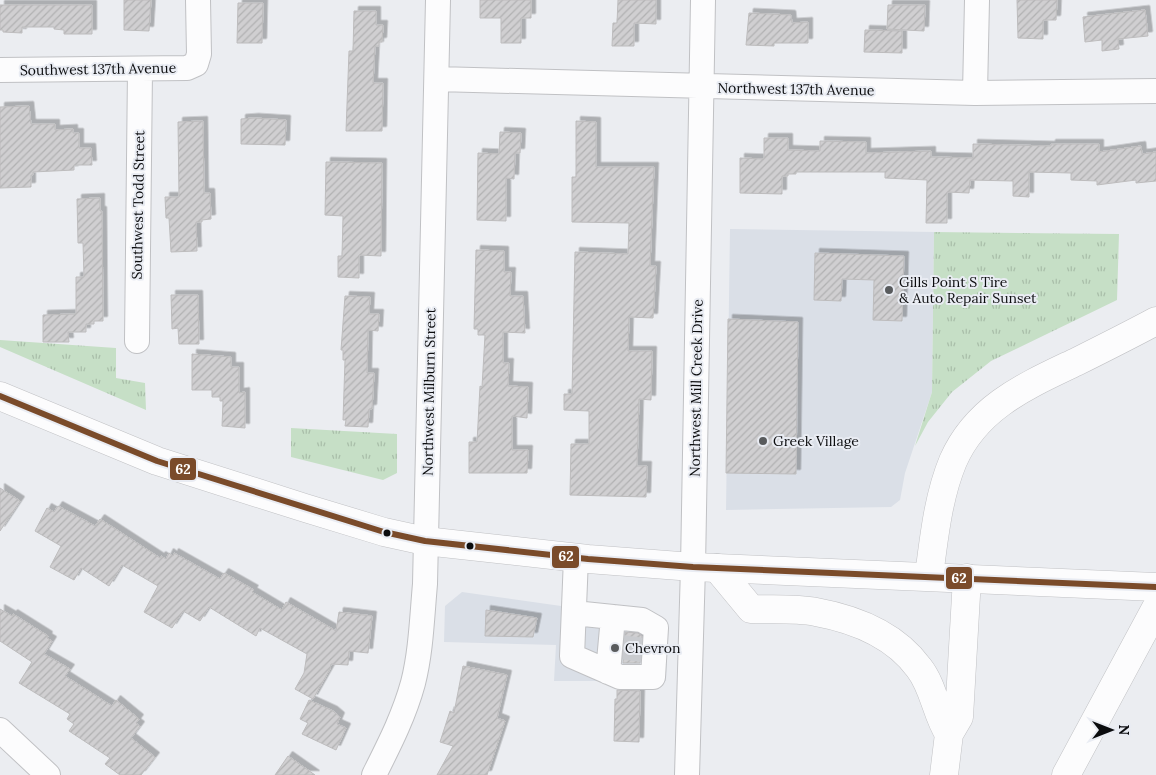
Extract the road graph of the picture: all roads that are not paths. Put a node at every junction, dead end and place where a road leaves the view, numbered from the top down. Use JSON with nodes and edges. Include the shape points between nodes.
{"nodes":[{"id":1,"x":198,"y":0,"type":"edge"},
{"id":2,"x":438,"y":0,"type":"edge"},
{"id":3,"x":703,"y":0,"type":"edge"},
{"id":4,"x":977,"y":0,"type":"edge"},
{"id":5,"x":0,"y":70,"type":"edge"},
{"id":6,"x":140,"y":70,"type":"junction"},
{"id":7,"x":437,"y":79,"type":"junction"},
{"id":8,"x":701,"y":86,"type":"junction"},
{"id":9,"x":1156,"y":91,"type":"edge"},
{"id":10,"x":976,"y":93,"type":"junction"},
{"id":11,"x":1156,"y":321,"type":"edge"},
{"id":12,"x":137,"y":341,"type":"dead end"},
{"id":13,"x":0,"y":396,"type":"edge"},
{"id":14,"x":425,"y":541,"type":"junction"},
{"id":15,"x":576,"y":558,"type":"junction"},
{"id":16,"x":705,"y":567,"type":"junction"},
{"id":17,"x":929,"y":576,"type":"junction"},
{"id":18,"x":967,"y":578,"type":"junction"},
{"id":19,"x":1156,"y":587,"type":"edge"},
{"id":20,"x":1156,"y":608,"type":"edge"},
{"id":21,"x":574,"y":612,"type":"junction"},
{"id":22,"x":613,"y":617,"type":"junction"},
{"id":23,"x":632,"y":649,"type":"junction"},
{"id":24,"x":690,"y":654,"type":"junction"},
{"id":25,"x":608,"y":672,"type":"junction"},
{"id":26,"x":0,"y":730,"type":"edge"},
{"id":27,"x":949,"y":734,"type":"junction"},
{"id":28,"x":48,"y":775,"type":"edge"},
{"id":29,"x":374,"y":775,"type":"edge"},
{"id":30,"x":687,"y":775,"type":"edge"},
{"id":31,"x":944,"y":775,"type":"edge"},
{"id":32,"x":1066,"y":775,"type":"edge"}],
"edges":[{"from":1,"to":6,"type":"street","name":"Southwest 137th Avenue","via":[[199,54],[196,64],[187,68]]},
{"from":2,"to":7,"type":"street","name":"Northwest Milburn Street"},
{"from":3,"to":8,"type":"street","name":"Northwest Mill Creek Drive"},
{"from":4,"to":10,"type":"street"},
{"from":5,"to":6,"type":"street","name":"Southwest 137th Avenue"},
{"from":6,"to":12,"type":"street","name":"Southwest Todd Street"},
{"from":7,"to":8,"type":"street","name":"Northwest 137th Avenue"},
{"from":7,"to":14,"type":"street","name":"Northwest Milburn Street"},
{"from":8,"to":10,"type":"street","name":"Northwest 137th Avenue"},
{"from":8,"to":16,"type":"street","name":"Northwest Mill Creek Drive"},
{"from":9,"to":10,"type":"street","name":"Northwest 137th Avenue"},
{"from":11,"to":17,"type":"main road","via":[[1030,384],[986,414],[965,439],[944,489]]},
{"from":13,"to":14,"type":"main road","via":[[157,461],[366,526]]},
{"from":14,"to":15,"type":"main road"},
{"from":14,"to":29,"type":"street","name":"Northwest Milburn Street","via":[[425,584],[413,683],[398,728]]},
{"from":15,"to":16,"type":"main road"},
{"from":15,"to":21,"type":"street"},
{"from":16,"to":17,"type":"main road"},
{"from":16,"to":24,"type":"street","name":"Northwest Mill Creek Drive"},
{"from":16,"to":27,"type":"main road","via":[[751,609],[815,612],[855,622],[884,636],[920,668]]},
{"from":17,"to":18,"type":"main road"},
{"from":18,"to":19,"type":"main road"},
{"from":18,"to":27,"type":"main road","via":[[959,717]]},
{"from":20,"to":32,"type":"main road"},
{"from":21,"to":22,"type":"street"},
{"from":21,"to":25,"type":"street","via":[[572,656]]},
{"from":22,"to":23,"type":"street"},
{"from":22,"to":23,"type":"street","via":[[642,620],[656,628]]},
{"from":23,"to":24,"type":"street"},
{"from":23,"to":25,"type":"street"},
{"from":23,"to":25,"type":"street","via":[[654,677],[620,677]]},
{"from":24,"to":30,"type":"street","name":"Northwest Mill Creek Drive"},
{"from":26,"to":28,"type":"street"},
{"from":27,"to":31,"type":"main road"}]}
